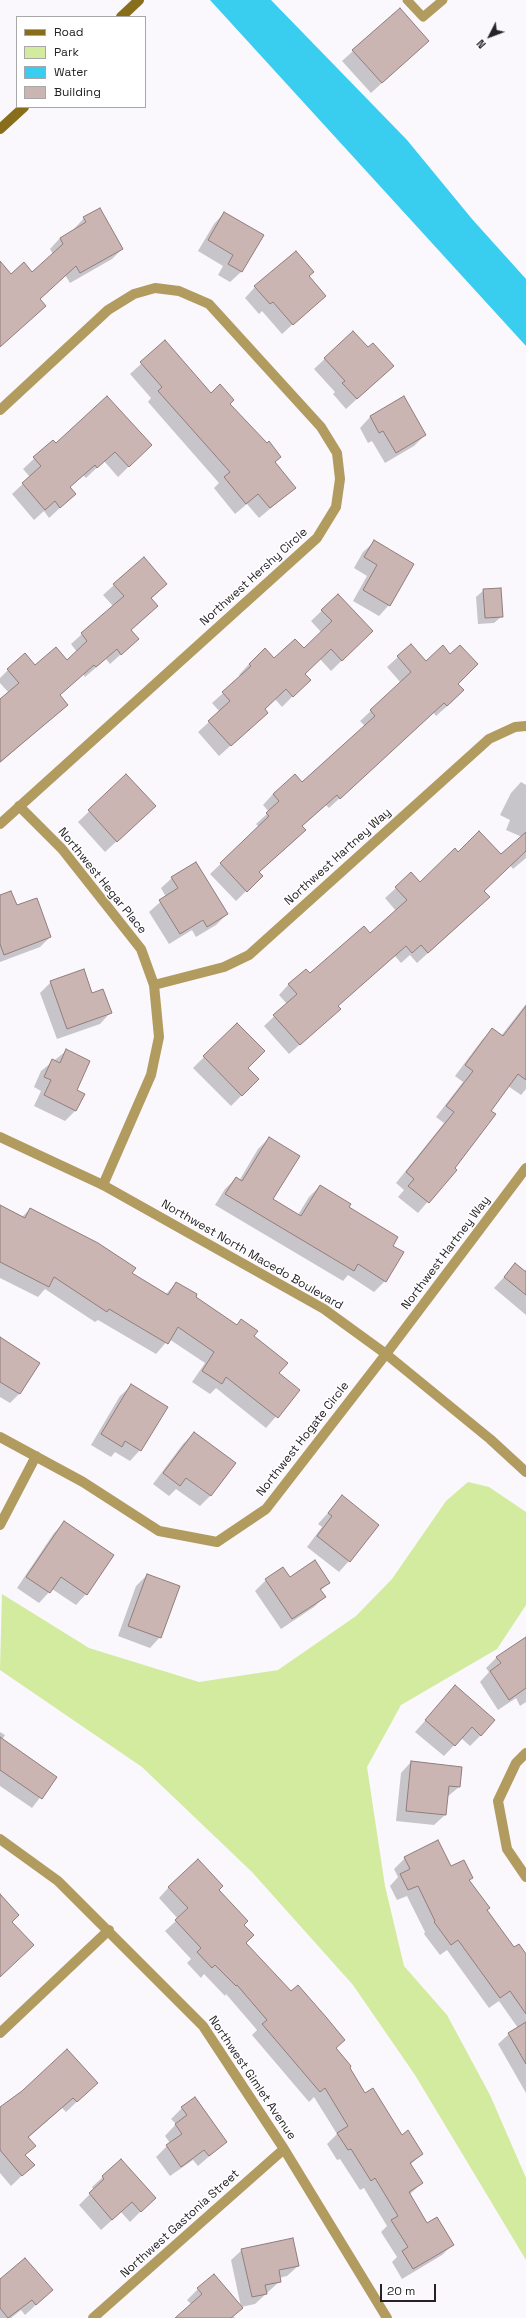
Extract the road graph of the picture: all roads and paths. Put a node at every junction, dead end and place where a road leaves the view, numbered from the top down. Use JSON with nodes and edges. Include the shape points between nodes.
{"nodes":[{"id":1,"x":140,"y":0,"type":"edge"},
{"id":2,"x":407,"y":0,"type":"edge"},
{"id":3,"x":443,"y":0,"type":"edge"},
{"id":4,"x":122,"y":16,"type":"edge"},
{"id":5,"x":23,"y":108,"type":"edge"},
{"id":6,"x":0,"y":129,"type":"edge"},
{"id":7,"x":0,"y":410,"type":"edge"},
{"id":8,"x":526,"y":726,"type":"edge"},
{"id":9,"x":20,"y":806,"type":"junction"},
{"id":10,"x":0,"y":824,"type":"edge"},
{"id":11,"x":154,"y":985,"type":"junction"},
{"id":12,"x":0,"y":1137,"type":"edge"},
{"id":13,"x":526,"y":1168,"type":"edge"},
{"id":14,"x":103,"y":1185,"type":"junction"},
{"id":15,"x":386,"y":1354,"type":"junction"},
{"id":16,"x":0,"y":1437,"type":"edge"},
{"id":17,"x":36,"y":1456,"type":"junction"},
{"id":18,"x":526,"y":1472,"type":"edge"},
{"id":19,"x":0,"y":1525,"type":"edge"},
{"id":20,"x":526,"y":1753,"type":"edge"},
{"id":21,"x":0,"y":1838,"type":"edge"},
{"id":22,"x":526,"y":1878,"type":"edge"},
{"id":23,"x":109,"y":1930,"type":"junction"},
{"id":24,"x":0,"y":2033,"type":"edge"},
{"id":25,"x":284,"y":2149,"type":"junction"},
{"id":26,"x":94,"y":2318,"type":"edge"},
{"id":27,"x":387,"y":2318,"type":"edge"}],
"edges":[{"from":1,"to":4,"type":"main road"},
{"from":2,"to":3,"type":"lane","via":[[423,17]]},
{"from":5,"to":6,"type":"main road"},
{"from":7,"to":9,"type":"street","name":"Northwest Hershy Circle","via":[[108,310],[134,294],[155,288],[179,291],[208,304],[322,427],[337,453],[340,479],[336,507],[317,538]]},
{"from":8,"to":11,"type":"street","name":"Northwest Hartney Way","via":[[515,727],[488,739],[249,955],[224,967]]},
{"from":9,"to":10,"type":"street","name":"Northwest Hershy Circle"},
{"from":9,"to":11,"type":"street","name":"Northwest Hegar Place","via":[[62,849],[140,949]]},
{"from":11,"to":14,"type":"street","name":"Northwest Hegar Place","via":[[159,1038],[151,1074]]},
{"from":12,"to":14,"type":"street","name":"Northwest North Macedo Boulevard"},
{"from":13,"to":15,"type":"street","name":"Northwest Hartney Way"},
{"from":14,"to":15,"type":"street","name":"Northwest North Macedo Boulevard","via":[[324,1309]]},
{"from":15,"to":17,"type":"street","name":"Northwest Hogate Circle","via":[[266,1508],[217,1542],[159,1531],[83,1482]]},
{"from":15,"to":18,"type":"street","name":"Northwest North Macedo Boulevard","via":[[490,1439]]},
{"from":16,"to":17,"type":"street","name":"Northwest Hogate Circle"},
{"from":17,"to":19,"type":"street"},
{"from":20,"to":22,"type":"street","via":[[516,1763],[498,1801],[507,1849]]},
{"from":21,"to":23,"type":"street","name":"Northwest Gimlet Avenue","via":[[58,1881]]},
{"from":23,"to":24,"type":"street"},
{"from":23,"to":25,"type":"street","name":"Northwest Gimlet Avenue","via":[[203,2026]]},
{"from":25,"to":26,"type":"street","name":"Northwest Gastonia Street"},
{"from":25,"to":27,"type":"street","name":"Northwest Gimlet Avenue"}]}
